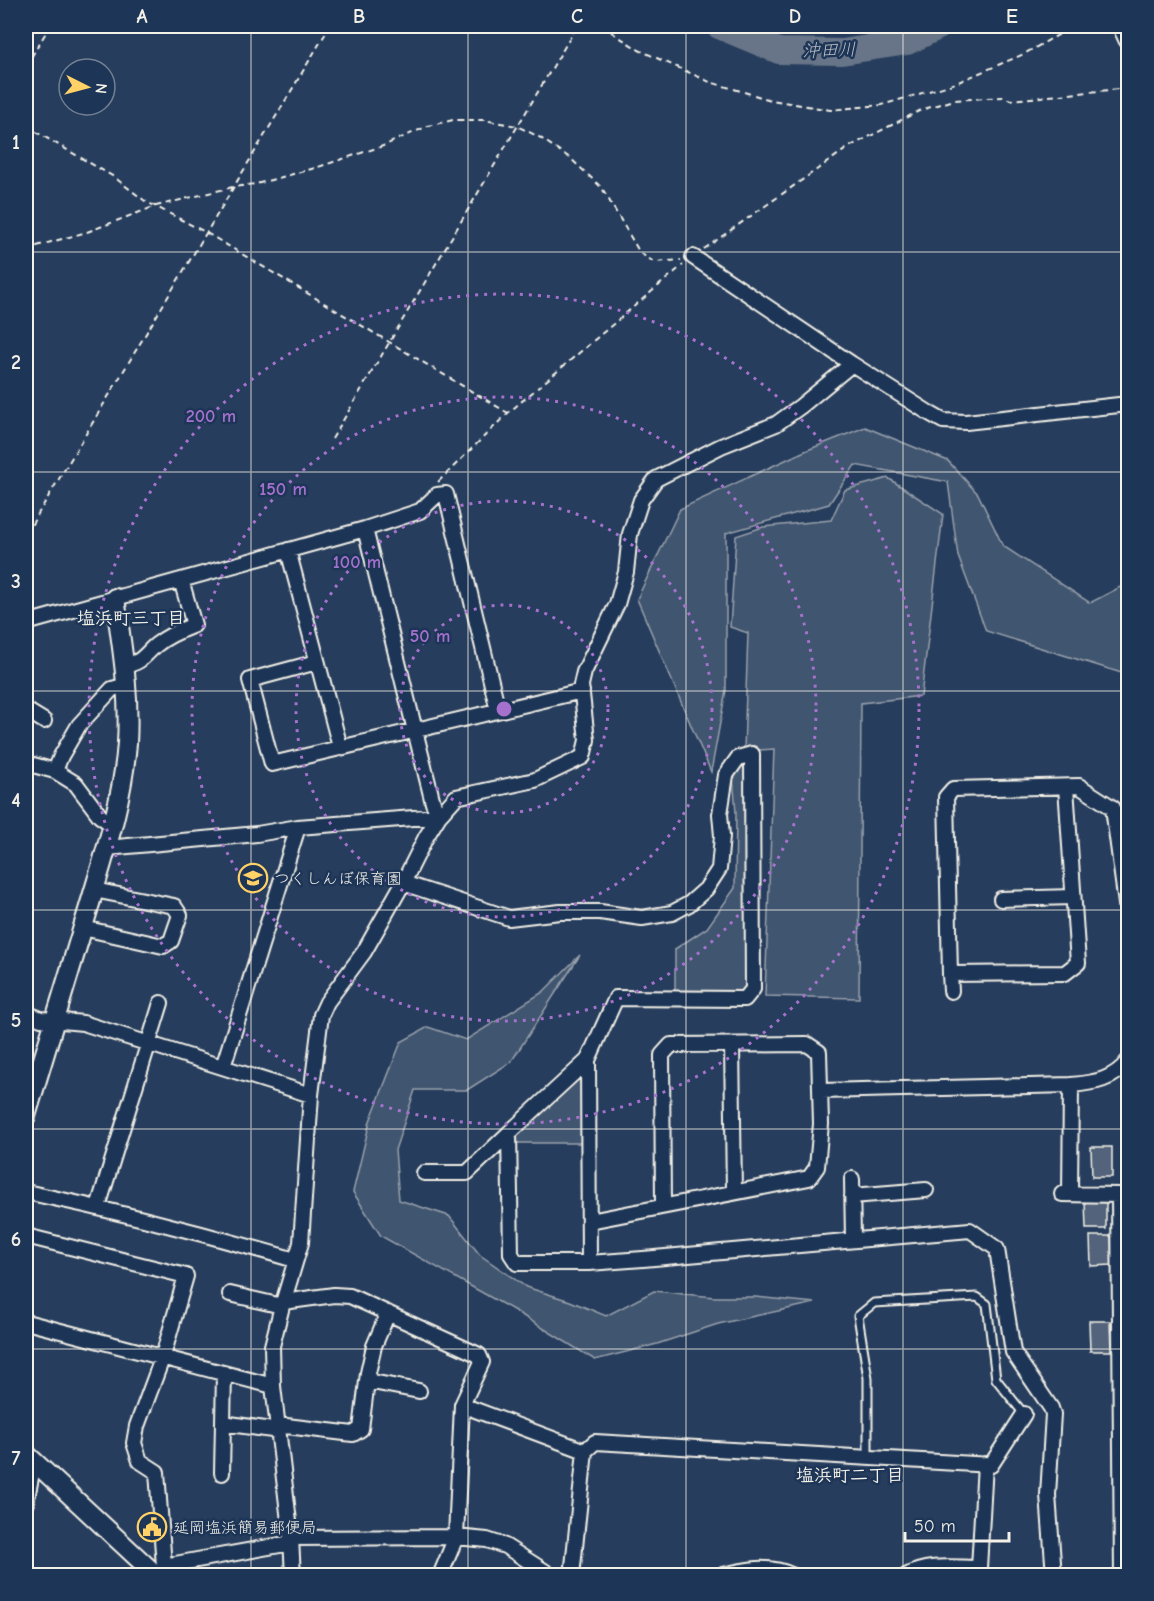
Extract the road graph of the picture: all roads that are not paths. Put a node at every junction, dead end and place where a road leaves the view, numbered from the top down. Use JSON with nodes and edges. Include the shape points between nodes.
{"nodes":[{"id":1,"x":1122,"y":26,"type":"edge"},
{"id":2,"x":1128,"y":39,"type":"edge"},
{"id":3,"x":693,"y":257,"type":"road end"},
{"id":4,"x":852,"y":364,"type":"junction"},
{"id":5,"x":1128,"y":404,"type":"edge"},
{"id":6,"x":365,"y":528,"type":"junction"},
{"id":7,"x":288,"y":550,"type":"junction"},
{"id":8,"x":181,"y":580,"type":"junction"},
{"id":9,"x":115,"y":598,"type":"junction"},
{"id":10,"x":26,"y":623,"type":"edge"},
{"id":11,"x":317,"y":662,"type":"junction"},
{"id":12,"x":125,"y":664,"type":"junction"},
{"id":13,"x":127,"y":685,"type":"junction"},
{"id":14,"x":582,"y":691,"type":"junction"},
{"id":15,"x":26,"y":710,"type":"edge"},
{"id":16,"x":498,"y":710,"type":"junction"},
{"id":17,"x":44,"y":721,"type":"dead end"},
{"id":18,"x":416,"y":729,"type":"junction"},
{"id":19,"x":340,"y":747,"type":"junction"},
{"id":20,"x":26,"y":764,"type":"edge"},
{"id":21,"x":55,"y":771,"type":"junction"},
{"id":22,"x":1066,"y":787,"type":"junction"},
{"id":23,"x":439,"y":816,"type":"junction"},
{"id":24,"x":113,"y":825,"type":"junction"},
{"id":25,"x":298,"y":826,"type":"junction"},
{"id":26,"x":107,"y":848,"type":"junction"},
{"id":27,"x":404,"y":882,"type":"junction"},
{"id":28,"x":94,"y":890,"type":"junction"},
{"id":29,"x":1073,"y":897,"type":"junction"},
{"id":30,"x":1001,"y":899,"type":"dead end"},
{"id":31,"x":1128,"y":920,"type":"edge"},
{"id":32,"x":83,"y":928,"type":"junction"},
{"id":33,"x":950,"y":974,"type":"junction"},
{"id":34,"x":951,"y":991,"type":"dead end"},
{"id":35,"x":161,"y":1003,"type":"dead end"},
{"id":36,"x":26,"y":1012,"type":"edge"},
{"id":37,"x":55,"y":1021,"type":"junction"},
{"id":38,"x":148,"y":1044,"type":"junction"},
{"id":39,"x":732,"y":1045,"type":"junction"},
{"id":40,"x":588,"y":1060,"type":"junction"},
{"id":41,"x":1128,"y":1061,"type":"edge"},
{"id":42,"x":33,"y":1067,"type":"edge"},
{"id":43,"x":223,"y":1067,"type":"junction"},
{"id":44,"x":1071,"y":1084,"type":"junction"},
{"id":45,"x":821,"y":1091,"type":"junction"},
{"id":46,"x":311,"y":1095,"type":"junction"},
{"id":47,"x":26,"y":1116,"type":"edge"},
{"id":48,"x":509,"y":1133,"type":"junction"},
{"id":49,"x":424,"y":1173,"type":"dead end"},
{"id":50,"x":852,"y":1179,"type":"dead end"},
{"id":51,"x":926,"y":1190,"type":"dead end"},
{"id":52,"x":26,"y":1192,"type":"edge"},
{"id":53,"x":734,"y":1192,"type":"junction"},
{"id":54,"x":1124,"y":1195,"type":"edge"},
{"id":55,"x":852,"y":1196,"type":"junction"},
{"id":56,"x":663,"y":1205,"type":"junction"},
{"id":57,"x":98,"y":1207,"type":"junction"},
{"id":58,"x":590,"y":1221,"type":"junction"},
{"id":59,"x":26,"y":1236,"type":"edge"},
{"id":60,"x":853,"y":1239,"type":"junction"},
{"id":61,"x":295,"y":1260,"type":"junction"},
{"id":62,"x":589,"y":1263,"type":"junction"},
{"id":63,"x":1125,"y":1278,"type":"edge"},
{"id":64,"x":230,"y":1294,"type":"dead end"},
{"id":65,"x":282,"y":1304,"type":"junction"},
{"id":66,"x":388,"y":1313,"type":"junction"},
{"id":67,"x":26,"y":1322,"type":"edge"},
{"id":68,"x":163,"y":1356,"type":"junction"},
{"id":69,"x":1125,"y":1360,"type":"edge"},
{"id":70,"x":224,"y":1373,"type":"junction"},
{"id":71,"x":367,"y":1381,"type":"junction"},
{"id":72,"x":273,"y":1386,"type":"junction"},
{"id":73,"x":419,"y":1391,"type":"dead end"},
{"id":74,"x":462,"y":1405,"type":"junction"},
{"id":75,"x":1024,"y":1413,"type":"joint"},
{"id":76,"x":223,"y":1423,"type":"junction"},
{"id":77,"x":279,"y":1428,"type":"junction"},
{"id":78,"x":1125,"y":1439,"type":"edge"},
{"id":79,"x":585,"y":1451,"type":"junction"},
{"id":80,"x":868,"y":1457,"type":"junction"},
{"id":81,"x":30,"y":1458,"type":"edge"},
{"id":82,"x":985,"y":1464,"type":"junction"},
{"id":83,"x":222,"y":1473,"type":"dead end"},
{"id":84,"x":26,"y":1503,"type":"edge"},
{"id":85,"x":1125,"y":1524,"type":"edge"},
{"id":86,"x":456,"y":1537,"type":"junction"},
{"id":87,"x":291,"y":1541,"type":"junction"},
{"id":88,"x":158,"y":1572,"type":"edge"},
{"id":89,"x":293,"y":1575,"type":"edge"},
{"id":90,"x":440,"y":1575,"type":"edge"},
{"id":91,"x":552,"y":1575,"type":"edge"},
{"id":92,"x":572,"y":1575,"type":"edge"},
{"id":93,"x":719,"y":1575,"type":"edge"},
{"id":94,"x":794,"y":1575,"type":"edge"},
{"id":95,"x":906,"y":1575,"type":"edge"},
{"id":96,"x":1054,"y":1575,"type":"edge"},
{"id":97,"x":1122,"y":1575,"type":"edge"}],
"edges":[{"from":1,"to":2,"type":"street"},
{"from":3,"to":4,"type":"street"},
{"from":4,"to":5,"type":"street","via":[[929,413],[953,423]]},
{"from":4,"to":14,"type":"street","via":[[776,424],[656,479],[640,500],[617,604],[584,672]]},
{"from":6,"to":7,"type":"street"},
{"from":6,"to":16,"type":"street","via":[[420,511],[437,495],[446,494]]},
{"from":6,"to":18,"type":"street"},
{"from":7,"to":8,"type":"street"},
{"from":7,"to":11,"type":"street"},
{"from":8,"to":9,"type":"street"},
{"from":8,"to":12,"type":"street","via":[[194,625],[157,644],[137,664]]},
{"from":9,"to":10,"type":"street"},
{"from":9,"to":12,"type":"street"},
{"from":11,"to":19,"type":"street"},
{"from":11,"to":19,"type":"street","via":[[250,680],[272,764]]},
{"from":12,"to":13,"type":"street"},
{"from":13,"to":21,"type":"street","via":[[112,689],[79,725]]},
{"from":13,"to":24,"type":"street","via":[[127,744]]},
{"from":14,"to":16,"type":"street"},
{"from":14,"to":23,"type":"street","via":[[587,740],[584,757],[535,780],[456,797]]},
{"from":15,"to":17,"type":"street"},
{"from":16,"to":18,"type":"street"},
{"from":18,"to":19,"type":"street"},
{"from":18,"to":23,"type":"street"},
{"from":20,"to":21,"type":"street"},
{"from":21,"to":24,"type":"street","via":[[76,784],[100,816]]},
{"from":22,"to":29,"type":"street"},
{"from":22,"to":31,"type":"street","via":[[1079,786],[1113,808]]},
{"from":22,"to":33,"type":"street","via":[[953,789],[946,797]]},
{"from":23,"to":25,"type":"street"},
{"from":23,"to":27,"type":"street"},
{"from":24,"to":26,"type":"street"},
{"from":25,"to":26,"type":"street","via":[[257,834]]},
{"from":25,"to":43,"type":"street"},
{"from":26,"to":28,"type":"street"},
{"from":27,"to":40,"type":"street","via":[[509,918],[560,912],[642,918],[672,913],[706,889],[719,869],[720,814],[726,775],[738,758],[752,754],[753,989],[745,999],[616,998]]},
{"from":27,"to":46,"type":"street","via":[[364,952],[321,1014]]},
{"from":28,"to":32,"type":"street"},
{"from":28,"to":32,"type":"street","via":[[174,906],[180,915],[171,941],[163,946]]},
{"from":29,"to":30,"type":"street"},
{"from":29,"to":33,"type":"street","via":[[1078,963],[1065,973]]},
{"from":32,"to":37,"type":"street"},
{"from":33,"to":34,"type":"street"},
{"from":35,"to":38,"type":"street"},
{"from":36,"to":37,"type":"street"},
{"from":37,"to":38,"type":"street","via":[[83,1023]]},
{"from":37,"to":42,"type":"street"},
{"from":38,"to":43,"type":"street"},
{"from":38,"to":57,"type":"street"},
{"from":39,"to":45,"type":"street","via":[[807,1044],[819,1052]]},
{"from":39,"to":53,"type":"street"},
{"from":39,"to":56,"type":"street","via":[[671,1045],[662,1055]]},
{"from":40,"to":48,"type":"street"},
{"from":40,"to":58,"type":"street"},
{"from":41,"to":44,"type":"street","via":[[1109,1078]]},
{"from":42,"to":47,"type":"street"},
{"from":43,"to":46,"type":"street"},
{"from":44,"to":45,"type":"street"},
{"from":44,"to":54,"type":"street","via":[[1066,1194]]},
{"from":45,"to":53,"type":"street","via":[[817,1167],[809,1178]]},
{"from":46,"to":61,"type":"street","via":[[301,1243]]},
{"from":48,"to":49,"type":"street","via":[[467,1173]]},
{"from":48,"to":62,"type":"street","via":[[511,1254],[517,1263]]},
{"from":50,"to":55,"type":"street"},
{"from":51,"to":55,"type":"street"},
{"from":52,"to":57,"type":"street"},
{"from":53,"to":56,"type":"street"},
{"from":54,"to":63,"type":"street"},
{"from":55,"to":60,"type":"street"},
{"from":56,"to":58,"type":"street"},
{"from":57,"to":61,"type":"street"},
{"from":58,"to":62,"type":"street"},
{"from":59,"to":68,"type":"street","via":[[186,1276]]},
{"from":60,"to":62,"type":"street"},
{"from":60,"to":96,"type":"street","via":[[970,1230],[997,1249],[1013,1352],[1052,1408],[1048,1495]]},
{"from":61,"to":65,"type":"street"},
{"from":63,"to":69,"type":"street"},
{"from":64,"to":65,"type":"street"},
{"from":65,"to":66,"type":"street","via":[[350,1296]]},
{"from":65,"to":72,"type":"street","via":[[272,1346]]},
{"from":66,"to":71,"type":"street","via":[[374,1346]]},
{"from":66,"to":74,"type":"street","via":[[479,1355],[482,1362]]},
{"from":67,"to":68,"type":"street"},
{"from":68,"to":70,"type":"street"},
{"from":68,"to":88,"type":"street","via":[[134,1443],[140,1461],[157,1472]]},
{"from":69,"to":78,"type":"street"},
{"from":70,"to":72,"type":"street"},
{"from":70,"to":76,"type":"street"},
{"from":71,"to":73,"type":"street"},
{"from":71,"to":77,"type":"street","via":[[361,1429],[353,1434]]},
{"from":72,"to":77,"type":"street"},
{"from":74,"to":79,"type":"street"},
{"from":74,"to":86,"type":"street"},
{"from":75,"to":80,"type":"lane","via":[[996,1379],[987,1304],[977,1297],[874,1303],[858,1316],[868,1378]]},
{"from":75,"to":82,"type":"street","via":[[991,1465]]},
{"from":76,"to":77,"type":"street"},
{"from":76,"to":83,"type":"street"},
{"from":77,"to":87,"type":"street"},
{"from":78,"to":85,"type":"street"},
{"from":79,"to":80,"type":"street","via":[[595,1442]]},
{"from":79,"to":92,"type":"street"},
{"from":80,"to":82,"type":"street"},
{"from":81,"to":84,"type":"street"},
{"from":81,"to":88,"type":"street"},
{"from":82,"to":95,"type":"street","via":[[979,1568],[936,1567]]},
{"from":85,"to":97,"type":"street"},
{"from":86,"to":87,"type":"street"},
{"from":86,"to":90,"type":"street"},
{"from":86,"to":91,"type":"street","via":[[505,1546]]},
{"from":87,"to":88,"type":"street"},
{"from":87,"to":89,"type":"street"},
{"from":93,"to":94,"type":"street","via":[[751,1568]]}]}
